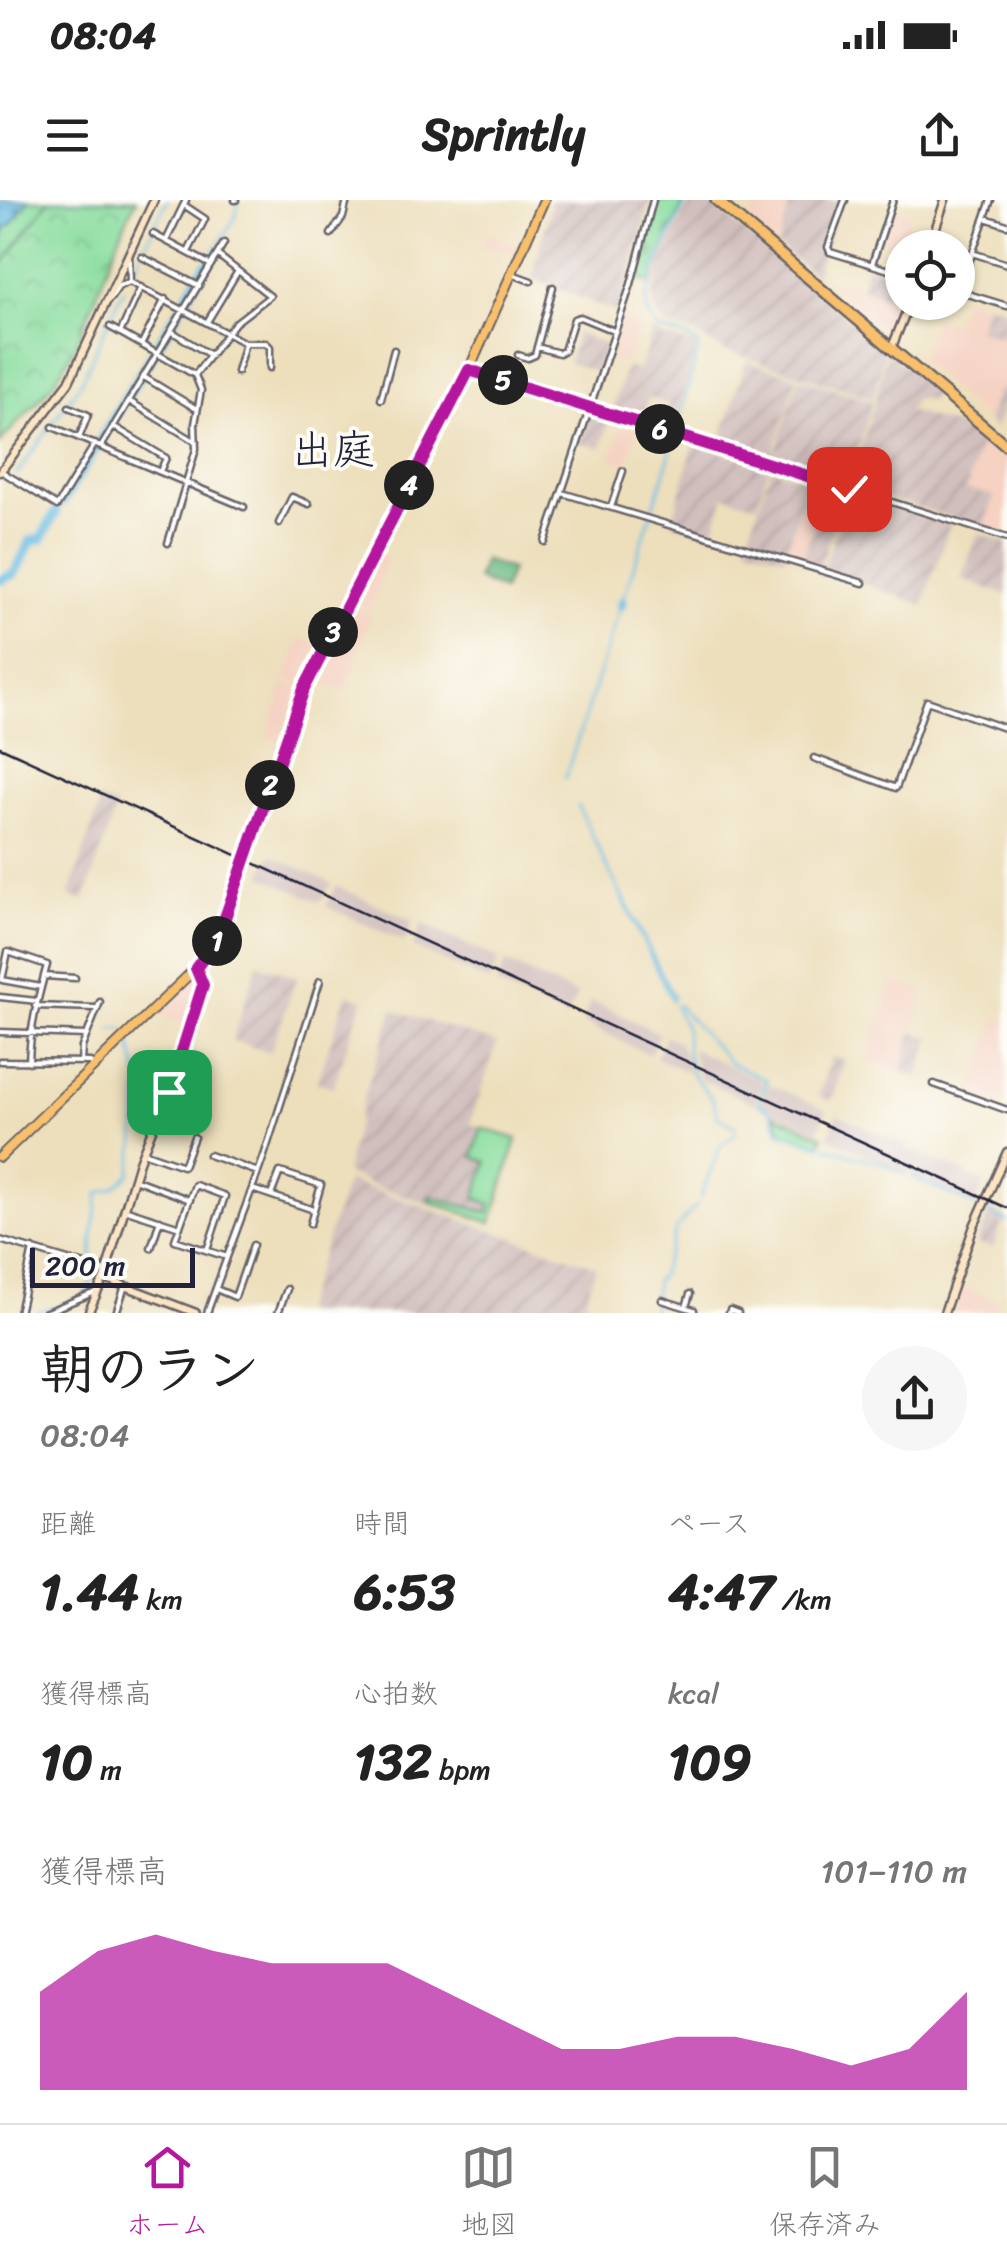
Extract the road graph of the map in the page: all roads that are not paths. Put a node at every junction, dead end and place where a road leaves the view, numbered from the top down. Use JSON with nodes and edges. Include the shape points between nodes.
{"nodes":[{"id":1,"x":154,"y":200,"type":"edge"},
{"id":2,"x":347,"y":200,"type":"edge"},
{"id":3,"x":544,"y":200,"type":"edge"},
{"id":4,"x":653,"y":200,"type":"edge"},
{"id":5,"x":716,"y":200,"type":"edge"},
{"id":6,"x":845,"y":200,"type":"edge"},
{"id":7,"x":893,"y":200,"type":"edge"},
{"id":8,"x":945,"y":200,"type":"edge"},
{"id":9,"x":991,"y":200,"type":"edge"},
{"id":10,"x":185,"y":203,"type":"edge"},
{"id":11,"x":985,"y":218,"type":"junction"},
{"id":12,"x":1007,"y":224,"type":"edge"},
{"id":13,"x":934,"y":230,"type":"edge"},
{"id":14,"x":154,"y":234,"type":"dead end"},
{"id":15,"x":331,"y":234,"type":"dead end"},
{"id":16,"x":166,"y":241,"type":"junction"},
{"id":17,"x":224,"y":243,"type":"dead end"},
{"id":18,"x":975,"y":246,"type":"edge"},
{"id":19,"x":128,"y":252,"type":"junction"},
{"id":20,"x":188,"y":252,"type":"junction"},
{"id":21,"x":217,"y":255,"type":"junction"},
{"id":22,"x":975,"y":255,"type":"edge"},
{"id":23,"x":142,"y":258,"type":"dead end"},
{"id":24,"x":872,"y":264,"type":"junction"},
{"id":25,"x":1007,"y":264,"type":"edge"},
{"id":26,"x":211,"y":265,"type":"junction"},
{"id":27,"x":885,"y":268,"type":"edge"},
{"id":28,"x":238,"y":271,"type":"junction"},
{"id":29,"x":512,"y":274,"type":"junction"},
{"id":30,"x":531,"y":281,"type":"dead end"},
{"id":31,"x":130,"y":282,"type":"junction"},
{"id":32,"x":199,"y":286,"type":"junction"},
{"id":33,"x":553,"y":287,"type":"dead end"},
{"id":34,"x":141,"y":288,"type":"junction"},
{"id":35,"x":975,"y":296,"type":"edge"},
{"id":36,"x":165,"y":299,"type":"junction"},
{"id":37,"x":106,"y":301,"type":"junction"},
{"id":38,"x":1007,"y":306,"type":"edge"},
{"id":39,"x":185,"y":309,"type":"junction"},
{"id":40,"x":903,"y":320,"type":"edge"},
{"id":41,"x":207,"y":322,"type":"junction"},
{"id":42,"x":110,"y":327,"type":"dead end"},
{"id":43,"x":172,"y":331,"type":"junction"},
{"id":44,"x":614,"y":331,"type":"junction"},
{"id":45,"x":120,"y":332,"type":"junction"},
{"id":46,"x":226,"y":334,"type":"junction"},
{"id":47,"x":245,"y":343,"type":"junction"},
{"id":48,"x":142,"y":344,"type":"junction"},
{"id":49,"x":537,"y":347,"type":"junction"},
{"id":50,"x":892,"y":348,"type":"junction"},
{"id":51,"x":394,"y":350,"type":"dead end"},
{"id":52,"x":158,"y":352,"type":"junction"},
{"id":53,"x":210,"y":355,"type":"junction"},
{"id":54,"x":518,"y":355,"type":"dead end"},
{"id":55,"x":270,"y":368,"type":"dead end"},
{"id":56,"x":469,"y":370,"type":"junction"},
{"id":57,"x":237,"y":372,"type":"dead end"},
{"id":58,"x":195,"y":375,"type":"junction"},
{"id":59,"x":144,"y":377,"type":"junction"},
{"id":60,"x":381,"y":400,"type":"dead end"},
{"id":61,"x":129,"y":401,"type":"junction"},
{"id":62,"x":589,"y":407,"type":"junction"},
{"id":63,"x":69,"y":408,"type":"dead end"},
{"id":64,"x":197,"y":409,"type":"junction"},
{"id":65,"x":114,"y":426,"type":"junction"},
{"id":66,"x":53,"y":427,"type":"dead end"},
{"id":67,"x":79,"y":438,"type":"junction"},
{"id":68,"x":196,"y":442,"type":"junction"},
{"id":69,"x":95,"y":444,"type":"junction"},
{"id":70,"x":1007,"y":446,"type":"edge"},
{"id":71,"x":101,"y":447,"type":"junction"},
{"id":72,"x":160,"y":470,"type":"junction"},
{"id":73,"x":623,"y":470,"type":"dead end"},
{"id":74,"x":0,"y":471,"type":"edge"},
{"id":75,"x":184,"y":481,"type":"junction"},
{"id":76,"x":562,"y":493,"type":"junction"},
{"id":77,"x":309,"y":504,"type":"dead end"},
{"id":78,"x":244,"y":507,"type":"dead end"},
{"id":79,"x":611,"y":507,"type":"junction"},
{"id":80,"x":279,"y":523,"type":"dead end"},
{"id":81,"x":1007,"y":538,"type":"edge"},
{"id":82,"x":545,"y":542,"type":"dead end"},
{"id":83,"x":168,"y":543,"type":"dead end"},
{"id":84,"x":863,"y":583,"type":"dead end"},
{"id":85,"x":1007,"y":729,"type":"edge"},
{"id":86,"x":814,"y":758,"type":"dead end"},
{"id":87,"x":196,"y":968,"type":"junction"},
{"id":88,"x":44,"y":976,"type":"junction"},
{"id":89,"x":75,"y":978,"type":"dead end"},
{"id":90,"x":320,"y":981,"type":"dead end"},
{"id":91,"x":40,"y":988,"type":"junction"},
{"id":92,"x":0,"y":996,"type":"edge"},
{"id":93,"x":100,"y":1002,"type":"dead end"},
{"id":94,"x":36,"y":1004,"type":"junction"},
{"id":95,"x":97,"y":1008,"type":"junction"},
{"id":96,"x":0,"y":1032,"type":"edge"},
{"id":97,"x":30,"y":1033,"type":"junction"},
{"id":98,"x":86,"y":1034,"type":"junction"},
{"id":99,"x":0,"y":1061,"type":"edge"},
{"id":100,"x":29,"y":1062,"type":"junction"},
{"id":101,"x":81,"y":1062,"type":"junction"},
{"id":102,"x":94,"y":1066,"type":"junction"},
{"id":103,"x":934,"y":1084,"type":"dead end"},
{"id":104,"x":1007,"y":1110,"type":"edge"},
{"id":105,"x":194,"y":1137,"type":"dead end"},
{"id":106,"x":143,"y":1152,"type":"junction"},
{"id":107,"x":1007,"y":1152,"type":"edge"},
{"id":108,"x":208,"y":1154,"type":"dead end"},
{"id":109,"x":0,"y":1157,"type":"edge"},
{"id":110,"x":258,"y":1172,"type":"junction"},
{"id":111,"x":134,"y":1180,"type":"junction"},
{"id":112,"x":252,"y":1188,"type":"junction"},
{"id":113,"x":271,"y":1195,"type":"junction"},
{"id":114,"x":190,"y":1200,"type":"junction"},
{"id":115,"x":124,"y":1208,"type":"junction"},
{"id":116,"x":314,"y":1210,"type":"junction"},
{"id":117,"x":160,"y":1220,"type":"junction"},
{"id":118,"x":310,"y":1224,"type":"dead end"},
{"id":119,"x":180,"y":1226,"type":"junction"},
{"id":120,"x":0,"y":1240,"type":"edge"},
{"id":121,"x":252,"y":1245,"type":"dead end"},
{"id":122,"x":150,"y":1248,"type":"dead end"},
{"id":123,"x":33,"y":1249,"type":"junction"},
{"id":124,"x":207,"y":1250,"type":"junction"},
{"id":125,"x":227,"y":1257,"type":"junction"},
{"id":126,"x":104,"y":1274,"type":"junction"},
{"id":127,"x":126,"y":1286,"type":"junction"},
{"id":128,"x":287,"y":1289,"type":"dead end"},
{"id":129,"x":216,"y":1290,"type":"junction"},
{"id":130,"x":98,"y":1291,"type":"junction"},
{"id":131,"x":690,"y":1294,"type":"dead end"},
{"id":132,"x":662,"y":1300,"type":"dead end"},
{"id":133,"x":676,"y":1304,"type":"junction"},
{"id":134,"x":686,"y":1308,"type":"junction"},
{"id":135,"x":19,"y":1313,"type":"edge"},
{"id":136,"x":44,"y":1313,"type":"edge"},
{"id":137,"x":88,"y":1313,"type":"edge"},
{"id":138,"x":116,"y":1313,"type":"edge"},
{"id":139,"x":196,"y":1313,"type":"edge"},
{"id":140,"x":207,"y":1313,"type":"edge"},
{"id":141,"x":278,"y":1313,"type":"edge"},
{"id":142,"x":674,"y":1313,"type":"edge"},
{"id":143,"x":694,"y":1313,"type":"edge"},
{"id":144,"x":729,"y":1313,"type":"edge"},
{"id":145,"x":738,"y":1313,"type":"edge"},
{"id":146,"x":944,"y":1313,"type":"edge"}],
"edges":[{"from":1,"to":19,"type":"main road"},
{"from":2,"to":15,"type":"street"},
{"from":3,"to":29,"type":"main road"},
{"from":4,"to":44,"type":"street"},
{"from":5,"to":50,"type":"highway"},
{"from":6,"to":24,"type":"street","via":[[830,252]]},
{"from":7,"to":24,"type":"street"},
{"from":8,"to":13,"type":"main road"},
{"from":9,"to":11,"type":"street"},
{"from":10,"to":16,"type":"street"},
{"from":10,"to":20,"type":"street","via":[[205,219]]},
{"from":11,"to":12,"type":"street"},
{"from":11,"to":18,"type":"street"},
{"from":14,"to":16,"type":"street"},
{"from":16,"to":20,"type":"street"},
{"from":17,"to":21,"type":"street"},
{"from":19,"to":31,"type":"street"},
{"from":19,"to":37,"type":"main road"},
{"from":20,"to":26,"type":"street"},
{"from":21,"to":26,"type":"street"},
{"from":21,"to":28,"type":"street"},
{"from":22,"to":25,"type":"street"},
{"from":23,"to":32,"type":"street"},
{"from":24,"to":27,"type":"street"},
{"from":26,"to":32,"type":"street"},
{"from":28,"to":41,"type":"street"},
{"from":28,"to":46,"type":"street","via":[[270,296]]},
{"from":29,"to":30,"type":"street"},
{"from":29,"to":56,"type":"main road"},
{"from":31,"to":34,"type":"street"},
{"from":31,"to":37,"type":"street"},
{"from":32,"to":39,"type":"street"},
{"from":33,"to":49,"type":"street"},
{"from":34,"to":36,"type":"street"},
{"from":34,"to":45,"type":"street"},
{"from":35,"to":38,"type":"street"},
{"from":36,"to":39,"type":"street"},
{"from":36,"to":48,"type":"street"},
{"from":37,"to":74,"type":"main road","via":[[68,382]]},
{"from":39,"to":41,"type":"street"},
{"from":39,"to":43,"type":"street"},
{"from":40,"to":50,"type":"main road"},
{"from":41,"to":46,"type":"street"},
{"from":42,"to":45,"type":"street"},
{"from":43,"to":52,"type":"street"},
{"from":43,"to":53,"type":"street"},
{"from":44,"to":49,"type":"street","via":[[580,317],[564,351]]},
{"from":44,"to":62,"type":"street"},
{"from":45,"to":48,"type":"street"},
{"from":46,"to":47,"type":"street"},
{"from":46,"to":53,"type":"street"},
{"from":47,"to":55,"type":"street","via":[[266,343]]},
{"from":47,"to":57,"type":"street"},
{"from":48,"to":52,"type":"street"},
{"from":49,"to":54,"type":"street","via":[[528,358]]},
{"from":50,"to":70,"type":"highway"},
{"from":51,"to":60,"type":"street"},
{"from":52,"to":58,"type":"street"},
{"from":52,"to":59,"type":"street"},
{"from":53,"to":58,"type":"street"},
{"from":56,"to":62,"type":"street"},
{"from":56,"to":87,"type":"main road","via":[[304,689],[218,938]]},
{"from":58,"to":64,"type":"street","via":[[202,399]]},
{"from":59,"to":61,"type":"street"},
{"from":59,"to":64,"type":"street"},
{"from":61,"to":65,"type":"street"},
{"from":61,"to":68,"type":"street"},
{"from":62,"to":76,"type":"street"},
{"from":62,"to":81,"type":"street"},
{"from":63,"to":67,"type":"street","via":[[88,415]]},
{"from":64,"to":68,"type":"street"},
{"from":65,"to":71,"type":"street"},
{"from":65,"to":72,"type":"street","via":[[166,458]]},
{"from":66,"to":67,"type":"street"},
{"from":67,"to":69,"type":"street"},
{"from":68,"to":75,"type":"street"},
{"from":69,"to":71,"type":"street"},
{"from":69,"to":74,"type":"street","via":[[57,506]]},
{"from":71,"to":72,"type":"street"},
{"from":72,"to":75,"type":"street"},
{"from":73,"to":79,"type":"street"},
{"from":75,"to":78,"type":"street"},
{"from":75,"to":83,"type":"street"},
{"from":76,"to":79,"type":"street"},
{"from":76,"to":82,"type":"street"},
{"from":77,"to":80,"type":"street","via":[[292,497]]},
{"from":79,"to":84,"type":"street"},
{"from":85,"to":86,"type":"street","via":[[927,700],[896,788]]},
{"from":87,"to":102,"type":"main road"},
{"from":87,"to":106,"type":"main road","via":[[203,985]]},
{"from":88,"to":89,"type":"street"},
{"from":88,"to":91,"type":"street"},
{"from":88,"to":91,"type":"street","via":[[47,964],[8,952],[2,980]]},
{"from":90,"to":110,"type":"street"},
{"from":91,"to":94,"type":"street"},
{"from":92,"to":94,"type":"street"},
{"from":93,"to":95,"type":"street"},
{"from":94,"to":95,"type":"street"},
{"from":94,"to":97,"type":"street"},
{"from":95,"to":98,"type":"street"},
{"from":96,"to":97,"type":"street"},
{"from":97,"to":98,"type":"street"},
{"from":97,"to":100,"type":"street"},
{"from":98,"to":101,"type":"street"},
{"from":99,"to":100,"type":"street"},
{"from":100,"to":101,"type":"street"},
{"from":101,"to":102,"type":"street"},
{"from":102,"to":109,"type":"main road"},
{"from":103,"to":104,"type":"street"},
{"from":105,"to":106,"type":"street","via":[[183,1166]]},
{"from":106,"to":111,"type":"main road"},
{"from":107,"to":146,"type":"main road"},
{"from":108,"to":110,"type":"street"},
{"from":110,"to":112,"type":"street"},
{"from":111,"to":114,"type":"street"},
{"from":111,"to":115,"type":"main road"},
{"from":112,"to":113,"type":"street"},
{"from":112,"to":125,"type":"street"},
{"from":113,"to":116,"type":"street"},
{"from":113,"to":116,"type":"street","via":[[280,1172],[320,1185]]},
{"from":114,"to":119,"type":"street"},
{"from":114,"to":124,"type":"street","via":[[195,1186],[225,1196]]},
{"from":115,"to":117,"type":"street"},
{"from":115,"to":126,"type":"main road"},
{"from":116,"to":118,"type":"street"},
{"from":117,"to":119,"type":"street"},
{"from":117,"to":122,"type":"street"},
{"from":119,"to":124,"type":"street","via":[[175,1240]]},
{"from":120,"to":123,"type":"street"},
{"from":121,"to":129,"type":"street","via":[[235,1296]]},
{"from":123,"to":126,"type":"street"},
{"from":123,"to":135,"type":"street"},
{"from":124,"to":125,"type":"street"},
{"from":125,"to":129,"type":"street"},
{"from":126,"to":127,"type":"main road"},
{"from":126,"to":130,"type":"main road"},
{"from":127,"to":138,"type":"street"},
{"from":127,"to":139,"type":"main road"},
{"from":128,"to":141,"type":"street"},
{"from":129,"to":140,"type":"street"},
{"from":130,"to":136,"type":"street"},
{"from":130,"to":137,"type":"main road"},
{"from":131,"to":134,"type":"street"},
{"from":132,"to":133,"type":"street"},
{"from":133,"to":134,"type":"street"},
{"from":133,"to":142,"type":"street"},
{"from":134,"to":143,"type":"street"},
{"from":144,"to":145,"type":"street"}]}
